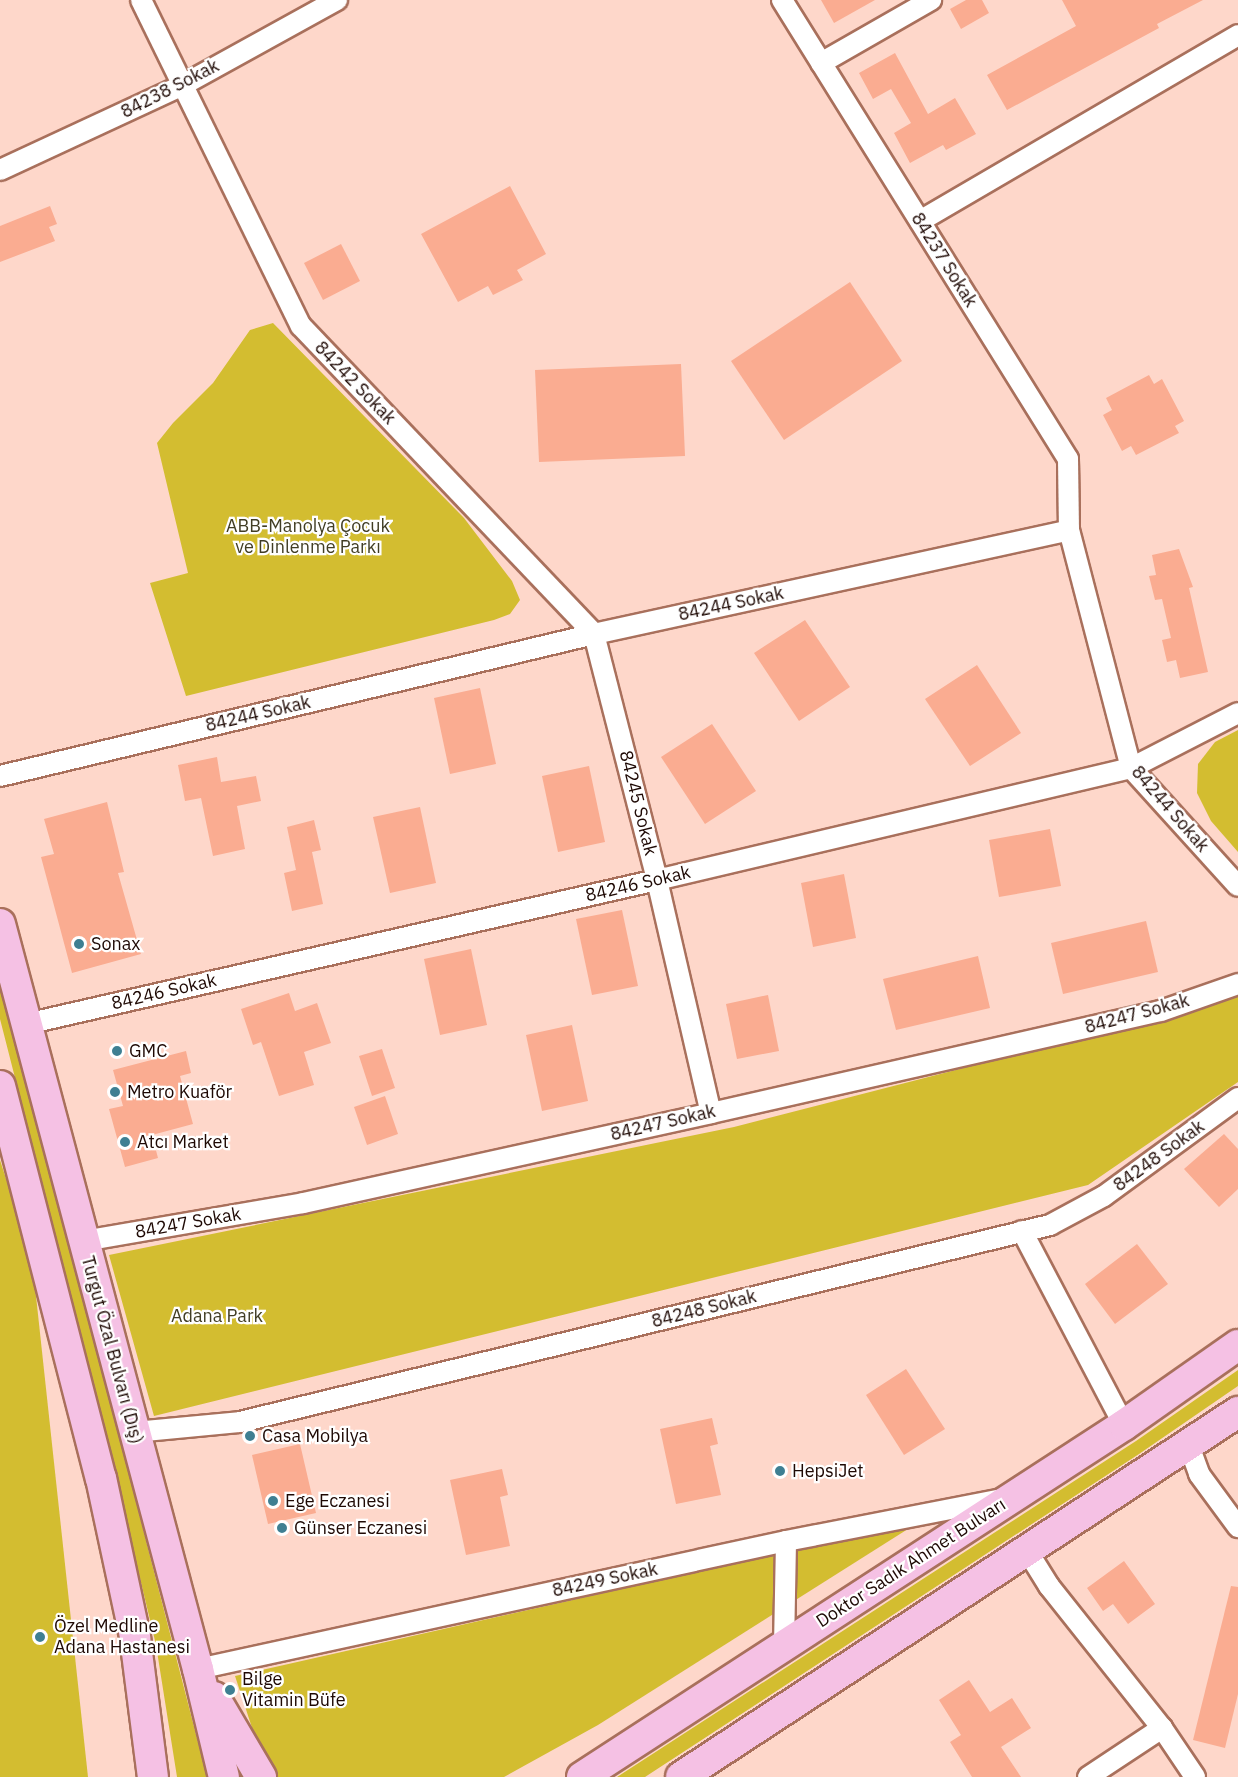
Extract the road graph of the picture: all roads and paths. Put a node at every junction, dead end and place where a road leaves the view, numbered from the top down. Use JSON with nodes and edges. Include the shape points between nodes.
{"nodes":[{"id":1,"x":141,"y":0,"type":"edge"},
{"id":2,"x":337,"y":0,"type":"edge"},
{"id":3,"x":782,"y":0,"type":"edge"},
{"id":4,"x":931,"y":0,"type":"edge"},
{"id":5,"x":1238,"y":35,"type":"edge"},
{"id":6,"x":821,"y":63,"type":"junction"},
{"id":7,"x":183,"y":85,"type":"junction"},
{"id":8,"x":0,"y":170,"type":"edge"},
{"id":9,"x":920,"y":220,"type":"junction"},
{"id":10,"x":1069,"y":530,"type":"junction"},
{"id":11,"x":594,"y":634,"type":"junction"},
{"id":12,"x":1238,"y":713,"type":"edge"},
{"id":13,"x":1131,"y":768,"type":"junction"},
{"id":14,"x":0,"y":776,"type":"edge"},
{"id":15,"x":657,"y":880,"type":"junction"},
{"id":16,"x":1238,"y":886,"type":"edge"},
{"id":17,"x":0,"y":924,"type":"edge"},
{"id":18,"x":1238,"y":984,"type":"edge"},
{"id":19,"x":26,"y":1024,"type":"junction"},
{"id":20,"x":0,"y":1086,"type":"edge"},
{"id":21,"x":1238,"y":1098,"type":"edge"},
{"id":22,"x":711,"y":1113,"type":"junction"},
{"id":23,"x":1022,"y":1231,"type":"junction"},
{"id":24,"x":84,"y":1241,"type":"junction"},
{"id":25,"x":1238,"y":1345,"type":"edge"},
{"id":26,"x":1238,"y":1412,"type":"edge"},
{"id":27,"x":1124,"y":1425,"type":"junction"},
{"id":28,"x":134,"y":1432,"type":"junction"},
{"id":29,"x":1188,"y":1443,"type":"junction"},
{"id":30,"x":1012,"y":1497,"type":"junction"},
{"id":31,"x":1238,"y":1527,"type":"edge"},
{"id":32,"x":786,"y":1541,"type":"junction"},
{"id":33,"x":1026,"y":1550,"type":"junction"},
{"id":34,"x":784,"y":1646,"type":"junction"},
{"id":35,"x":198,"y":1669,"type":"junction"},
{"id":36,"x":1162,"y":1728,"type":"junction"},
{"id":37,"x":692,"y":1774,"type":"edge"},
{"id":38,"x":153,"y":1777,"type":"edge"},
{"id":39,"x":224,"y":1777,"type":"edge"},
{"id":40,"x":261,"y":1777,"type":"edge"},
{"id":41,"x":582,"y":1777,"type":"edge"},
{"id":42,"x":1088,"y":1777,"type":"edge"},
{"id":43,"x":1195,"y":1777,"type":"edge"}],
"edges":[{"from":1,"to":7,"type":"street","name":"84242 Sokak"},
{"from":2,"to":7,"type":"street","name":"84238 Sokak"},
{"from":3,"to":6,"type":"street","name":"84237 Sokak"},
{"from":4,"to":6,"type":"street"},
{"from":5,"to":9,"type":"street"},
{"from":6,"to":9,"type":"street","name":"84237 Sokak"},
{"from":7,"to":8,"type":"street","name":"84238 Sokak"},
{"from":7,"to":11,"type":"street","name":"84242 Sokak","via":[[301,326]]},
{"from":9,"to":10,"type":"street","name":"84237 Sokak","via":[[1068,459]]},
{"from":10,"to":11,"type":"street","name":"84244 Sokak"},
{"from":10,"to":13,"type":"street","name":"84244 Sokak"},
{"from":11,"to":14,"type":"street","name":"84244 Sokak"},
{"from":11,"to":15,"type":"street","name":"84245 Sokak"},
{"from":12,"to":13,"type":"street","name":"84246 Sokak"},
{"from":13,"to":15,"type":"street","name":"84246 Sokak"},
{"from":13,"to":16,"type":"street","name":"84244 Sokak"},
{"from":15,"to":19,"type":"street","name":"84246 Sokak"},
{"from":15,"to":22,"type":"street","name":"84245 Sokak"},
{"from":17,"to":19,"type":"main road","name":"Turgut Özal Bulvarı (Dış)"},
{"from":18,"to":22,"type":"street","name":"84247 Sokak","via":[[1161,1011]]},
{"from":19,"to":24,"type":"main road","name":"Turgut Özal Bulvarı (Dış)"},
{"from":20,"to":38,"type":"main road","via":[[101,1478],[135,1637]]},
{"from":21,"to":23,"type":"street","name":"84248 Sokak","via":[[1104,1196],[1050,1225]]},
{"from":22,"to":24,"type":"street","name":"84247 Sokak","via":[[303,1203]]},
{"from":23,"to":27,"type":"street"},
{"from":23,"to":28,"type":"street","name":"84248 Sokak","via":[[240,1422]]},
{"from":24,"to":28,"type":"main road","name":"Turgut Özal Bulvarı (Dış)"},
{"from":25,"to":27,"type":"main road","name":"Doktor Sadık Ahmet Bulvarı"},
{"from":26,"to":29,"type":"main road"},
{"from":27,"to":30,"type":"main road","name":"Doktor Sadık Ahmet Bulvarı"},
{"from":28,"to":35,"type":"main road","name":"Turgut Özal Bulvarı (Dış)"},
{"from":29,"to":31,"type":"street","via":[[1199,1474]]},
{"from":29,"to":33,"type":"main road"},
{"from":30,"to":32,"type":"street","name":"84249 Sokak"},
{"from":30,"to":34,"type":"main road","name":"Doktor Sadık Ahmet Bulvarı"},
{"from":32,"to":34,"type":"street"},
{"from":32,"to":35,"type":"street","name":"84249 Sokak"},
{"from":33,"to":36,"type":"street","via":[[1049,1586]]},
{"from":33,"to":37,"type":"main road"},
{"from":34,"to":41,"type":"main road","name":"Doktor Sadık Ahmet Bulvarı"},
{"from":35,"to":39,"type":"main road","name":"Turgut Özal Bulvarı (Dış)"},
{"from":35,"to":40,"type":"main road"},
{"from":36,"to":42,"type":"street"},
{"from":36,"to":43,"type":"street"}]}
